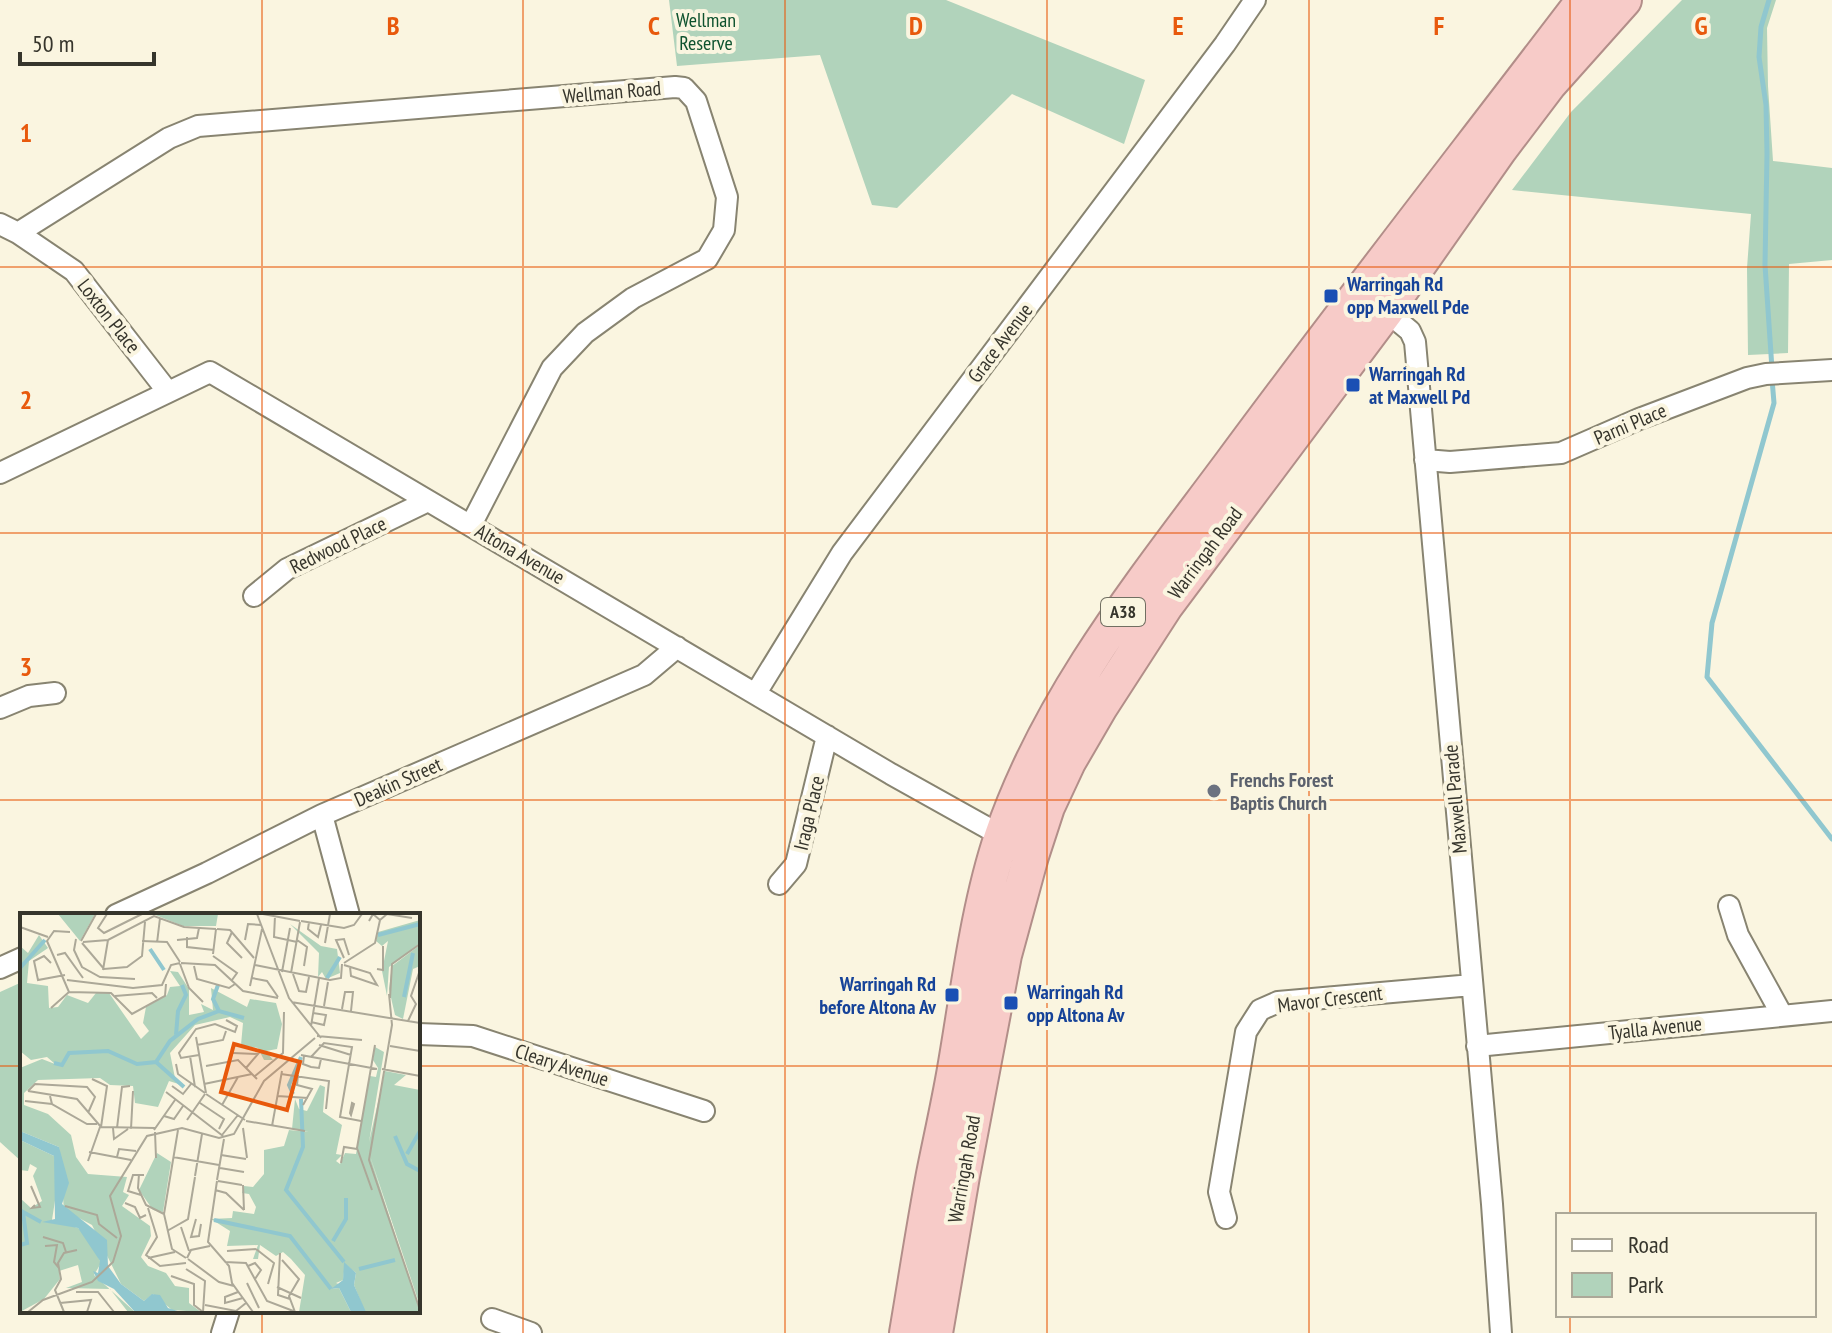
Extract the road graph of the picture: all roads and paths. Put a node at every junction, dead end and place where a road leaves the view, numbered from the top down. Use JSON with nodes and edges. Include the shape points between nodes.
{"nodes":[{"id":1,"x":1255,"y":0,"type":"edge"},
{"id":2,"x":1584,"y":0,"type":"edge"},
{"id":3,"x":1624,"y":0,"type":"edge"},
{"id":4,"x":9,"y":228,"type":"edge"},
{"id":5,"x":1372,"y":302,"type":"junction"},
{"id":6,"x":1832,"y":370,"type":"edge"},
{"id":7,"x":168,"y":392,"type":"junction"},
{"id":8,"x":1425,"y":460,"type":"junction"},
{"id":9,"x":0,"y":473,"type":"edge"},
{"id":10,"x":428,"y":501,"type":"junction"},
{"id":11,"x":471,"y":525,"type":"junction"},
{"id":12,"x":254,"y":596,"type":"dead end"},
{"id":13,"x":677,"y":647,"type":"junction"},
{"id":14,"x":55,"y":693,"type":"dead end"},
{"id":15,"x":756,"y":693,"type":"junction"},
{"id":16,"x":0,"y":708,"type":"edge"},
{"id":17,"x":827,"y":736,"type":"junction"},
{"id":18,"x":322,"y":815,"type":"junction"},
{"id":19,"x":1002,"y":836,"type":"junction"},
{"id":20,"x":1031,"y":856,"type":"junction"},
{"id":21,"x":779,"y":884,"type":"dead end"},
{"id":22,"x":1729,"y":906,"type":"dead end"},
{"id":23,"x":120,"y":913,"type":"edge"},
{"id":24,"x":348,"y":913,"type":"edge"},
{"id":25,"x":20,"y":959,"type":"edge"},
{"id":26,"x":0,"y":968,"type":"edge"},
{"id":27,"x":1472,"y":985,"type":"junction"},
{"id":28,"x":1832,"y":1011,"type":"edge"},
{"id":29,"x":1782,"y":1015,"type":"junction"},
{"id":30,"x":420,"y":1034,"type":"edge"},
{"id":31,"x":1477,"y":1046,"type":"junction"},
{"id":32,"x":704,"y":1111,"type":"dead end"},
{"id":33,"x":1226,"y":1218,"type":"dead end"},
{"id":34,"x":228,"y":1313,"type":"edge"},
{"id":35,"x":492,"y":1319,"type":"dead end"},
{"id":36,"x":222,"y":1333,"type":"edge"},
{"id":37,"x":531,"y":1333,"type":"edge"},
{"id":38,"x":907,"y":1333,"type":"edge"},
{"id":39,"x":935,"y":1333,"type":"edge"},
{"id":40,"x":1501,"y":1333,"type":"edge"}],
"edges":[{"from":1,"to":15,"type":"street","name":"Grace Avenue","via":[[842,553]]},
{"from":2,"to":5,"type":"highway","name":"Warringah Road","number":"A38","via":[[1399,245]]},
{"from":3,"to":5,"type":"highway","name":"Warringah Road","number":"A38"},
{"from":4,"to":7,"type":"street","name":"Loxton Place","via":[[74,271]]},
{"from":4,"to":11,"type":"street","name":"Wellman Road","via":[[198,126],[684,88],[696,101],[727,197],[724,230],[707,259],[633,298],[585,333],[552,368]]},
{"from":5,"to":8,"type":"street","name":"Maxwell Parade","via":[[1410,331],[1415,342]]},
{"from":5,"to":19,"type":"highway","name":"Warringah Road","number":"A38","via":[[1143,582],[1074,682],[1038,749]]},
{"from":5,"to":20,"type":"highway","name":"Warringah Road","number":"A38","via":[[1100,707],[1047,807]]},
{"from":6,"to":8,"type":"street","name":"Parni Place","via":[[1747,378],[1561,453]]},
{"from":7,"to":9,"type":"street","name":"Altona Avenue"},
{"from":7,"to":10,"type":"street","name":"Altona Avenue","via":[[210,372]]},
{"from":8,"to":27,"type":"street","name":"Maxwell Parade"},
{"from":10,"to":11,"type":"street","name":"Altona Avenue"},
{"from":10,"to":12,"type":"street","name":"Redwood Place","via":[[287,569]]},
{"from":11,"to":13,"type":"street","name":"Altona Avenue"},
{"from":13,"to":15,"type":"street","name":"Altona Avenue"},
{"from":13,"to":18,"type":"street","name":"Deakin Street","via":[[644,675]]},
{"from":14,"to":16,"type":"street"},
{"from":15,"to":17,"type":"street","name":"Altona Avenue"},
{"from":17,"to":19,"type":"street","name":"Altona Avenue"},
{"from":17,"to":21,"type":"street","name":"Iraga Place","via":[[796,864]]},
{"from":18,"to":23,"type":"street","name":"Deakin Street"},
{"from":18,"to":24,"type":"street"},
{"from":19,"to":20,"type":"highway","name":"Altona Avenue"},
{"from":19,"to":38,"type":"highway","name":"Warringah Road","number":"A38","via":[[986,896]]},
{"from":20,"to":39,"type":"highway","name":"Warringah Road","number":"A38","via":[[1004,955]]},
{"from":22,"to":29,"type":"street","via":[[1738,935]]},
{"from":25,"to":26,"type":"street"},
{"from":27,"to":31,"type":"street","name":"Maxwell Parade"},
{"from":27,"to":33,"type":"street","name":"Mavor Crescent","via":[[1278,1002],[1260,1010],[1246,1032],[1219,1192]]},
{"from":28,"to":29,"type":"street","name":"Tyalla Avenue"},
{"from":29,"to":31,"type":"street","name":"Tyalla Avenue"},
{"from":30,"to":32,"type":"street","name":"Cleary Avenue","via":[[473,1036]]},
{"from":31,"to":40,"type":"street","name":"Maxwell Parade"},
{"from":34,"to":36,"type":"street"},
{"from":35,"to":37,"type":"street"}]}
